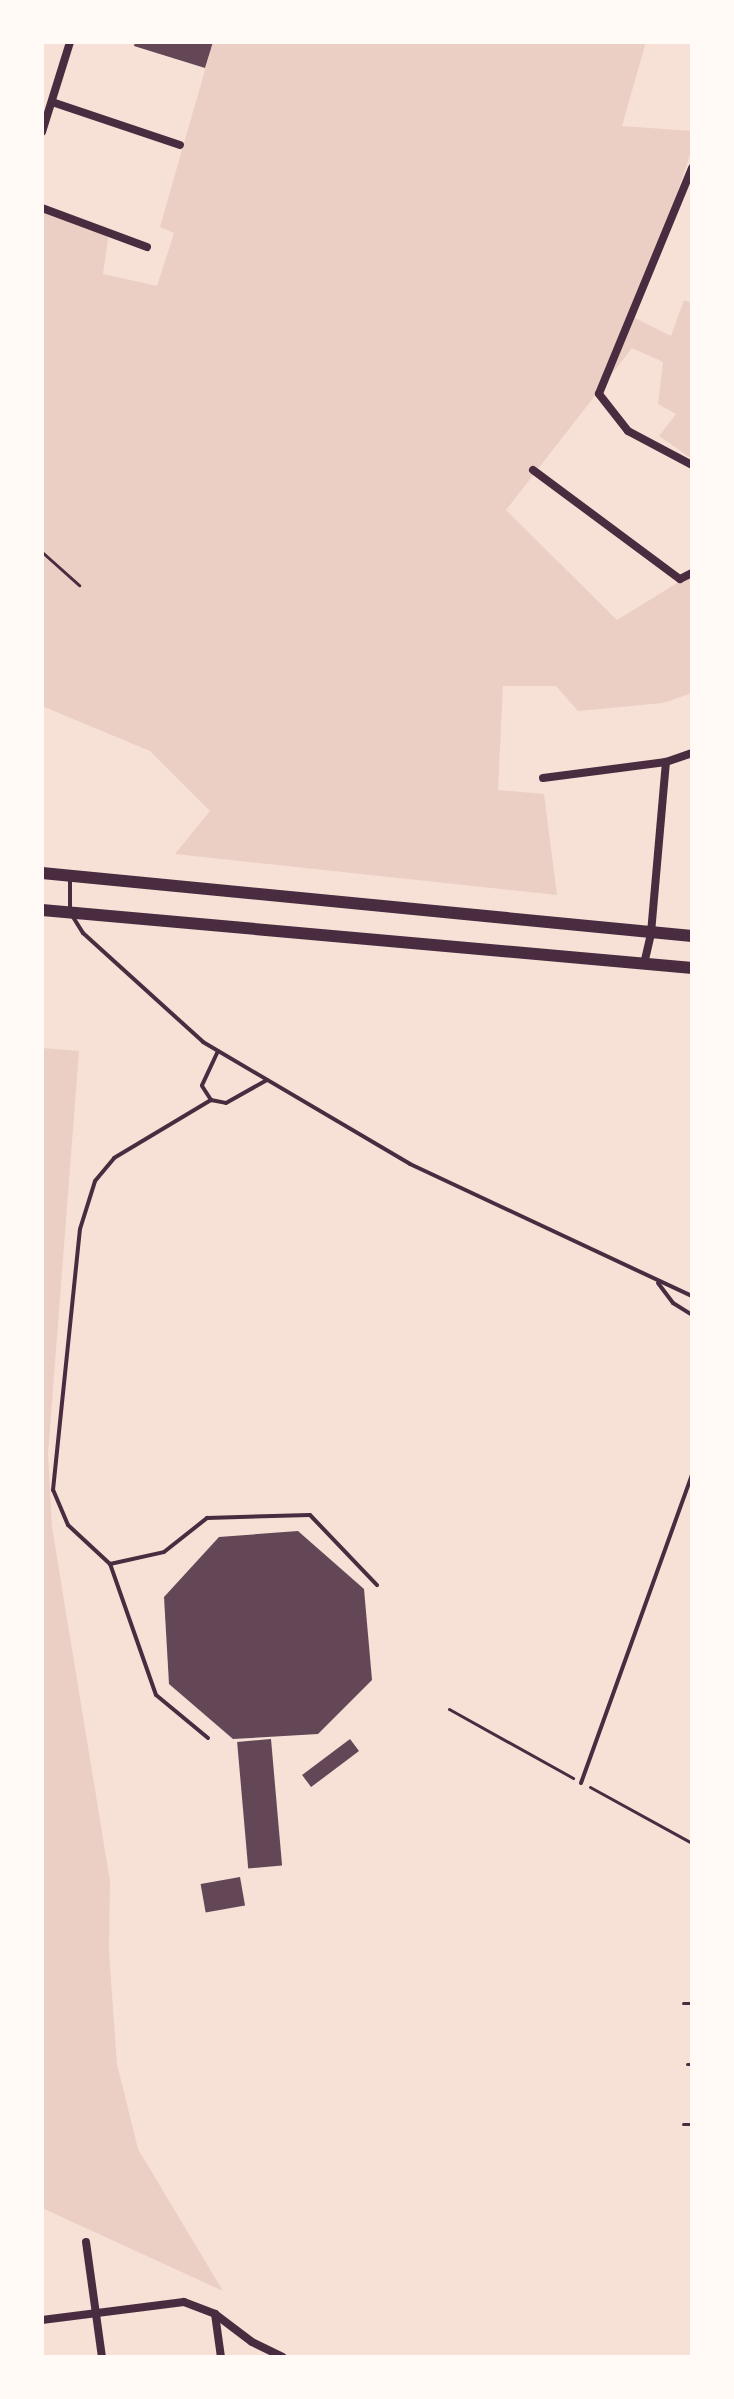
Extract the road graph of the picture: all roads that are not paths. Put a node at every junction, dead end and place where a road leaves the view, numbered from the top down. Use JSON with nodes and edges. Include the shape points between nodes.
{"nodes":[{"id":1,"x":70,"y":42,"type":"edge"},
{"id":2,"x":52,"y":102,"type":"junction"},
{"id":3,"x":42,"y":132,"type":"edge"},
{"id":4,"x":180,"y":145,"type":"dead end"},
{"id":5,"x":692,"y":168,"type":"edge"},
{"id":6,"x":42,"y":208,"type":"edge"},
{"id":7,"x":147,"y":247,"type":"dead end"},
{"id":8,"x":692,"y":465,"type":"edge"},
{"id":9,"x":533,"y":470,"type":"dead end"},
{"id":10,"x":692,"y":573,"type":"edge"},
{"id":11,"x":692,"y":753,"type":"edge"},
{"id":12,"x":666,"y":762,"type":"junction"},
{"id":13,"x":543,"y":778,"type":"dead end"},
{"id":14,"x":42,"y":873,"type":"edge"},
{"id":15,"x":70,"y":875,"type":"junction"},
{"id":16,"x":42,"y":910,"type":"edge"},
{"id":17,"x":70,"y":913,"type":"junction"},
{"id":18,"x":651,"y":933,"type":"junction"},
{"id":19,"x":692,"y":936,"type":"edge"},
{"id":20,"x":644,"y":964,"type":"junction"},
{"id":21,"x":692,"y":968,"type":"edge"},
{"id":22,"x":218,"y":1051,"type":"junction"},
{"id":23,"x":267,"y":1080,"type":"junction"},
{"id":24,"x":211,"y":1100,"type":"junction"},
{"id":25,"x":656,"y":1281,"type":"junction"},
{"id":26,"x":692,"y":1296,"type":"edge"},
{"id":27,"x":692,"y":1315,"type":"edge"},
{"id":28,"x":692,"y":1474,"type":"edge"},
{"id":29,"x":110,"y":1564,"type":"junction"},
{"id":30,"x":377,"y":1585,"type":"dead end"},
{"id":31,"x":208,"y":1738,"type":"dead end"},
{"id":32,"x":581,"y":1783,"type":"dead end"},
{"id":33,"x":86,"y":2242,"type":"dead end"},
{"id":34,"x":97,"y":2312,"type":"junction"},
{"id":35,"x":215,"y":2314,"type":"junction"},
{"id":36,"x":42,"y":2320,"type":"edge"},
{"id":37,"x":102,"y":2357,"type":"edge"},
{"id":38,"x":221,"y":2357,"type":"edge"},
{"id":39,"x":283,"y":2357,"type":"edge"}],
"edges":[{"from":1,"to":2,"type":"street"},
{"from":2,"to":3,"type":"street"},
{"from":2,"to":4,"type":"street"},
{"from":5,"to":8,"type":"street","via":[[599,394],[628,431]]},
{"from":6,"to":7,"type":"street"},
{"from":9,"to":10,"type":"street","via":[[680,579]]},
{"from":11,"to":12,"type":"street"},
{"from":12,"to":13,"type":"street"},
{"from":12,"to":18,"type":"street"},
{"from":14,"to":15,"type":"main road"},
{"from":15,"to":17,"type":"lane"},
{"from":15,"to":18,"type":"main road"},
{"from":16,"to":17,"type":"main road"},
{"from":17,"to":20,"type":"main road"},
{"from":17,"to":22,"type":"lane","via":[[83,933]]},
{"from":18,"to":19,"type":"main road"},
{"from":18,"to":20,"type":"street"},
{"from":20,"to":21,"type":"main road"},
{"from":22,"to":23,"type":"lane"},
{"from":22,"to":24,"type":"lane","via":[[202,1086]]},
{"from":23,"to":24,"type":"lane","via":[[226,1103]]},
{"from":23,"to":25,"type":"lane","via":[[410,1164]]},
{"from":24,"to":29,"type":"lane","via":[[114,1158],[95,1181],[80,1229],[53,1490],[68,1525]]},
{"from":25,"to":26,"type":"lane"},
{"from":25,"to":27,"type":"lane","via":[[673,1303]]},
{"from":28,"to":32,"type":"lane"},
{"from":29,"to":30,"type":"lane","via":[[164,1552],[207,1518],[310,1515]]},
{"from":29,"to":31,"type":"lane","via":[[156,1695]]},
{"from":33,"to":34,"type":"street"},
{"from":34,"to":35,"type":"street","via":[[184,2302]]},
{"from":34,"to":36,"type":"street"},
{"from":34,"to":37,"type":"street"},
{"from":35,"to":38,"type":"street"},
{"from":35,"to":39,"type":"street"}]}
